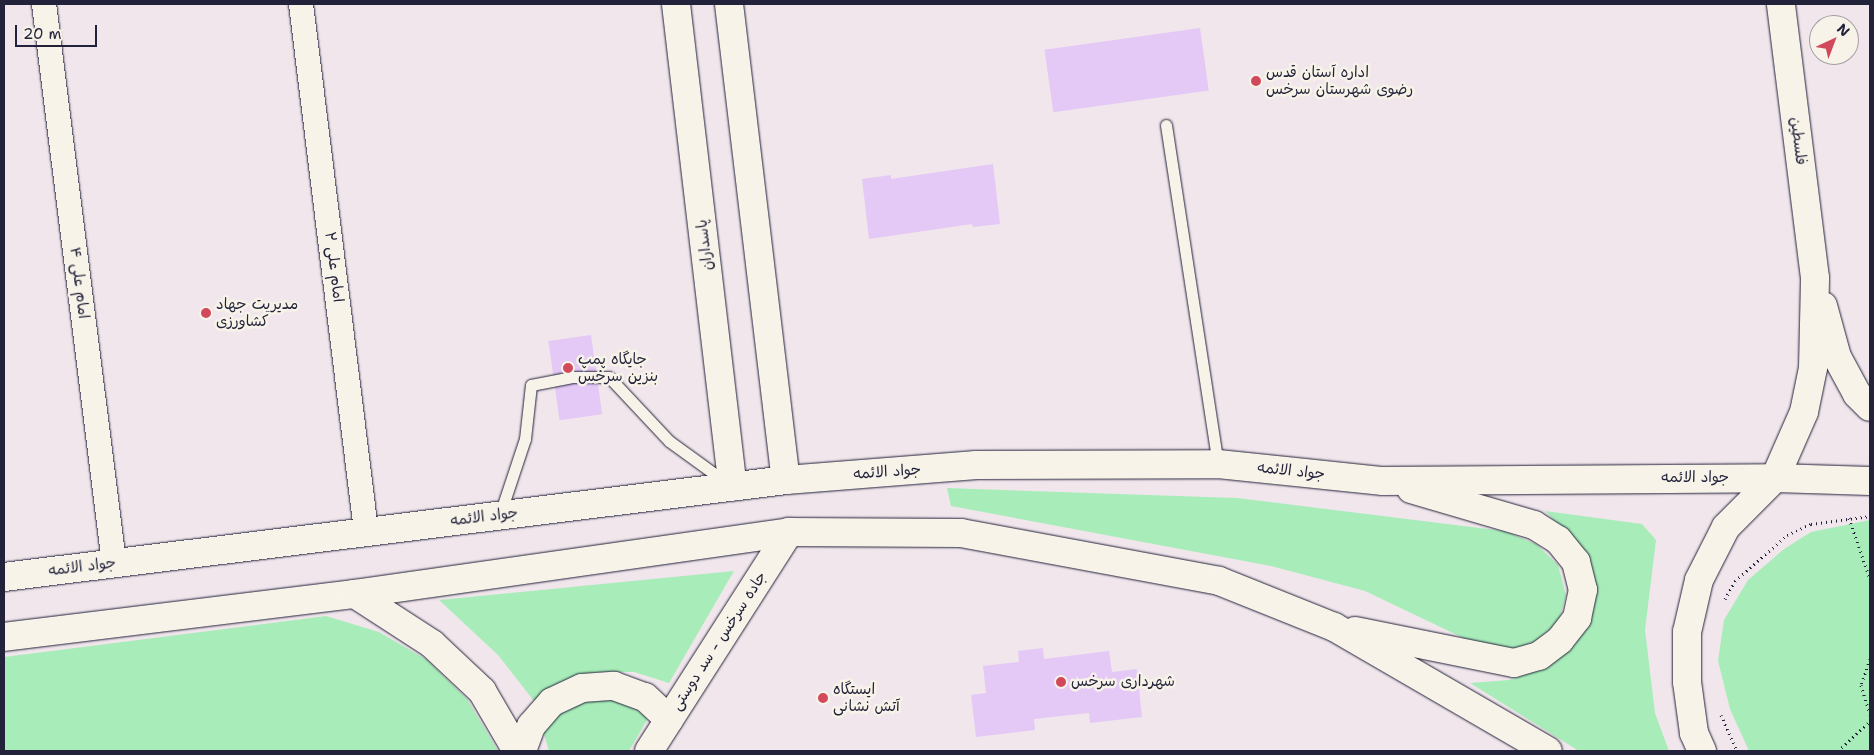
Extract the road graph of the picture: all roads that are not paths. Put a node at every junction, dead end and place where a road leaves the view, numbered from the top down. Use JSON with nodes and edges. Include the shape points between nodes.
{"nodes":[{"id":1,"x":44,"y":4,"type":"edge"},
{"id":2,"x":301,"y":4,"type":"edge"},
{"id":3,"x":676,"y":4,"type":"edge"},
{"id":4,"x":729,"y":4,"type":"edge"},
{"id":5,"x":1781,"y":4,"type":"edge"},
{"id":6,"x":1166,"y":125,"type":"dead end"},
{"id":7,"x":1815,"y":278,"type":"junction"},
{"id":8,"x":1870,"y":407,"type":"edge"},
{"id":9,"x":1218,"y":464,"type":"junction"},
{"id":10,"x":1774,"y":478,"type":"junction"},
{"id":11,"x":786,"y":480,"type":"junction"},
{"id":12,"x":1382,"y":481,"type":"junction"},
{"id":13,"x":1870,"y":481,"type":"edge"},
{"id":14,"x":733,"y":487,"type":"junction"},
{"id":15,"x":500,"y":515,"type":"junction"},
{"id":16,"x":366,"y":530,"type":"junction"},
{"id":17,"x":789,"y":532,"type":"junction"},
{"id":18,"x":114,"y":563,"type":"junction"},
{"id":19,"x":4,"y":577,"type":"edge"},
{"id":20,"x":355,"y":594,"type":"junction"},
{"id":21,"x":1334,"y":627,"type":"junction"},
{"id":22,"x":4,"y":637,"type":"edge"},
{"id":23,"x":669,"y":719,"type":"junction"},
{"id":24,"x":517,"y":751,"type":"edge"},
{"id":25,"x":522,"y":751,"type":"edge"},
{"id":26,"x":648,"y":751,"type":"edge"},
{"id":27,"x":1548,"y":751,"type":"edge"},
{"id":28,"x":1702,"y":751,"type":"edge"}],
"edges":[{"from":1,"to":18,"type":"street","name":"امام علی ۴"},
{"from":2,"to":16,"type":"street","name":"امام علی ۲"},
{"from":3,"to":14,"type":"main road","name":"پاسداران"},
{"from":4,"to":11,"type":"main road"},
{"from":5,"to":7,"type":"main road","name":"فلسطین"},
{"from":6,"to":9,"type":"lane"},
{"from":7,"to":8,"type":"main road","name":"فلسطین","via":[[1837,357],[1857,394]]},
{"from":7,"to":10,"type":"main road","name":"فلسطین","via":[[1814,368],[1804,412]]},
{"from":9,"to":11,"type":"main road","name":"جواد الائمه","via":[[976,465]]},
{"from":9,"to":12,"type":"main road","name":"جواد الائمه"},
{"from":10,"to":12,"type":"main road","name":"جواد الائمه"},
{"from":10,"to":13,"type":"main road","name":"جواد الائمه"},
{"from":10,"to":28,"type":"main road","name":"فلسطین","via":[[1726,527],[1699,580],[1687,632],[1687,682],[1694,732]]},
{"from":11,"to":14,"type":"main road","name":"جواد الائمه"},
{"from":12,"to":21,"type":"main road","via":[[1534,525],[1558,540],[1576,562],[1583,590],[1577,618],[1560,640],[1539,656],[1514,663]]},
{"from":14,"to":15,"type":"main road","name":"جواد الائمه"},
{"from":14,"to":15,"type":"lane","via":[[669,441],[609,377],[572,377],[531,385],[525,439]]},
{"from":15,"to":16,"type":"main road","name":"جواد الائمه"},
{"from":16,"to":18,"type":"main road","name":"جواد الائمه"},
{"from":17,"to":20,"type":"main road"},
{"from":17,"to":21,"type":"main road","via":[[961,533],[1219,580]]},
{"from":17,"to":23,"type":"main road","name":"جاده سرخس - سد دوستی"},
{"from":18,"to":19,"type":"main road","name":"جواد الائمه"},
{"from":20,"to":22,"type":"main road"},
{"from":20,"to":24,"type":"main road","via":[[432,644],[482,691]]},
{"from":21,"to":27,"type":"main road"},
{"from":23,"to":25,"type":"main road","via":[[645,697],[614,686],[582,688],[552,702],[531,726]]},
{"from":23,"to":26,"type":"main road","name":"جاده سرخس - سد دوستی"}]}
